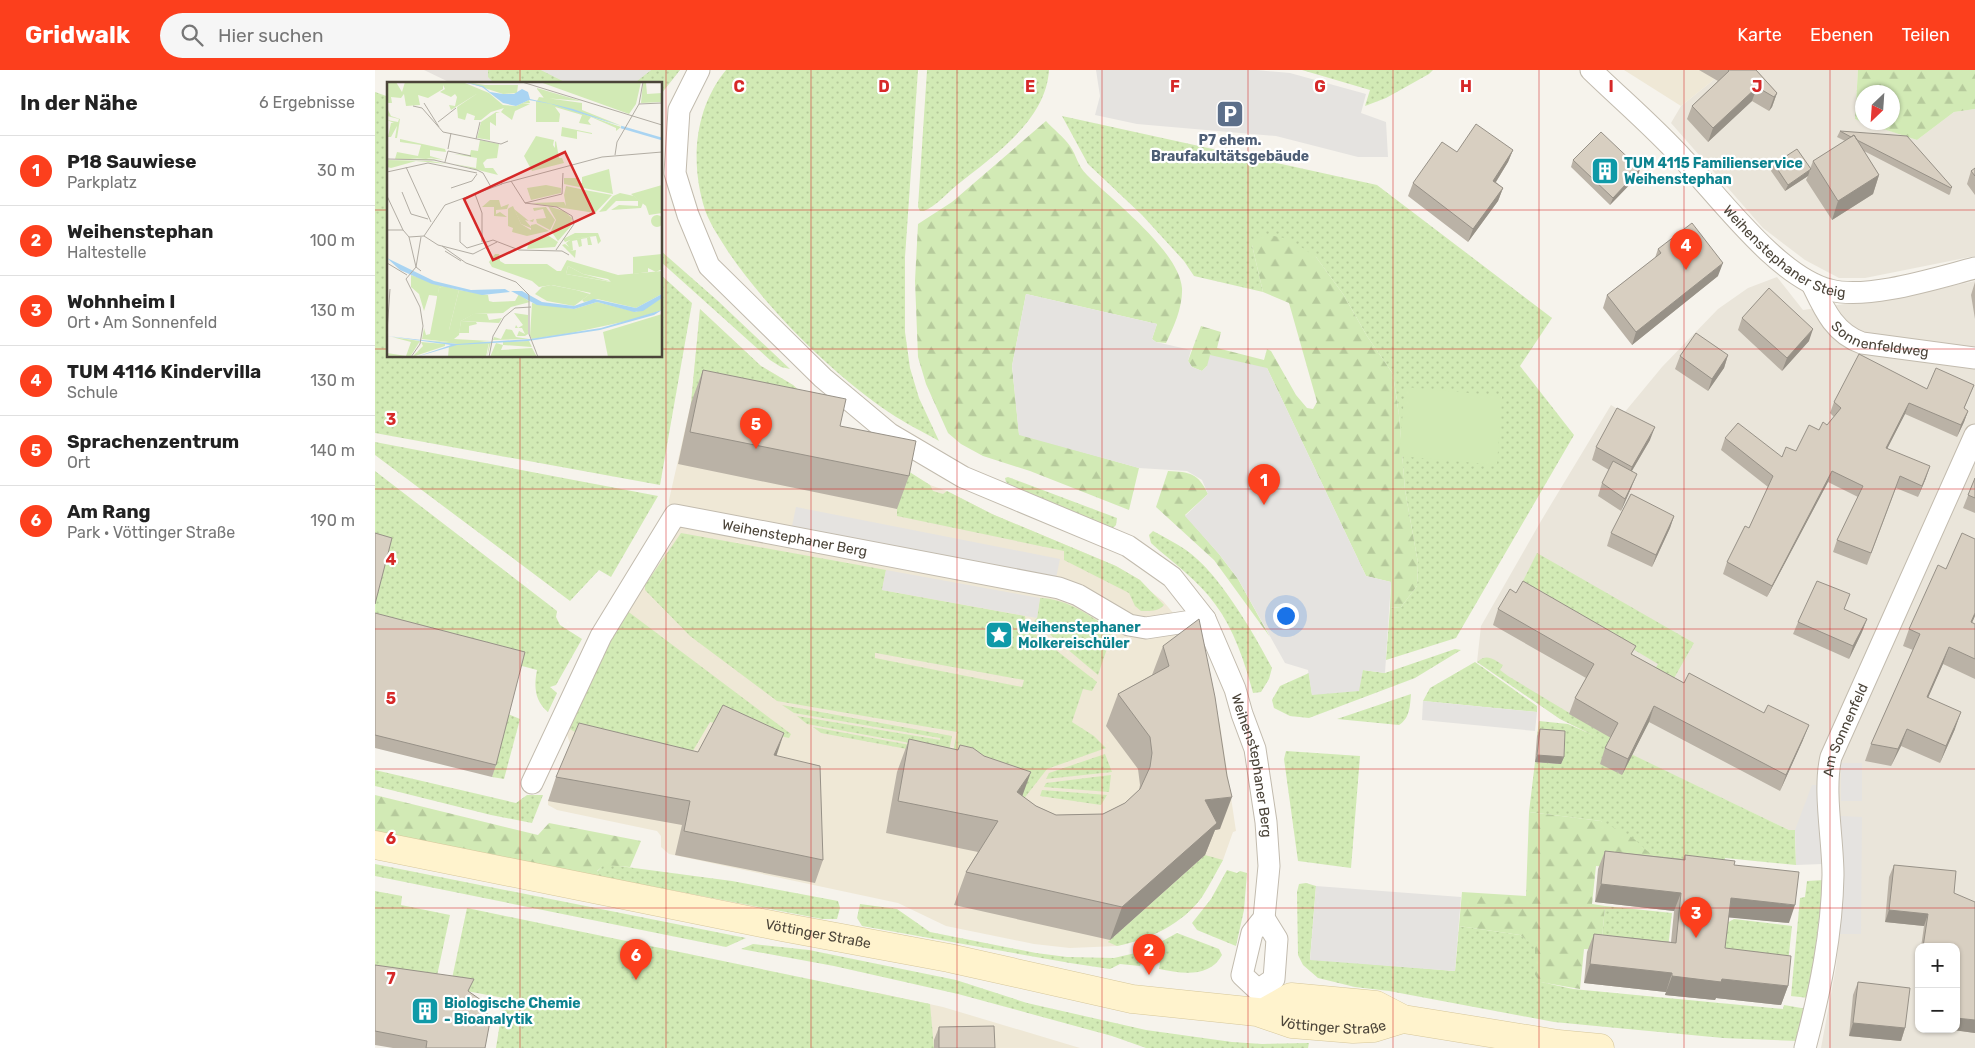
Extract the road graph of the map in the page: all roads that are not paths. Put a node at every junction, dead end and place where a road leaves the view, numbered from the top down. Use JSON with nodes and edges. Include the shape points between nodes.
{"nodes":[{"id":1,"x":699,"y":70,"type":"edge"},
{"id":2,"x":1591,"y":70,"type":"edge"},
{"id":3,"x":1975,"y":268,"type":"edge"},
{"id":4,"x":1812,"y":284,"type":"junction"},
{"id":5,"x":1975,"y":358,"type":"edge"},
{"id":6,"x":1975,"y":435,"type":"edge"},
{"id":7,"x":1205,"y":619,"type":"junction"},
{"id":8,"x":532,"y":783,"type":"dead end"},
{"id":9,"x":375,"y":845,"type":"edge"},
{"id":10,"x":1264,"y":918,"type":"junction"},
{"id":11,"x":1260,"y":1005,"type":"junction"},
{"id":12,"x":1558,"y":1046,"type":"edge"},
{"id":13,"x":1598,"y":1048,"type":"edge"},
{"id":14,"x":1805,"y":1048,"type":"edge"}],
"edges":[{"from":1,"to":7,"type":"street","name":"Weihenstephaner Berg","via":[[679,110],[675,173],[709,266],[823,378],[890,434],[963,477],[1128,546],[1172,577]]},
{"from":2,"to":4,"type":"street","name":"Weihenstephaner Steig","via":[[1683,158],[1772,254]]},
{"from":3,"to":4,"type":"street","name":"Weihenstephaner Steig","via":[[1873,290],[1831,291]]},
{"from":4,"to":5,"type":"street","name":"Sonnenfeldweg","via":[[1828,317],[1851,339]]},
{"from":6,"to":14,"type":"street","name":"Am Sonnenfeld","via":[[1831,757],[1831,915],[1821,982]]},
{"from":7,"to":8,"type":"street","name":"Weihenstephaner Berg","via":[[1146,628],[1129,625],[1059,588],[675,515],[601,636]]},
{"from":7,"to":10,"type":"street","name":"Weihenstephaner Berg","via":[[1235,689],[1259,768],[1269,866]]},
{"from":9,"to":11,"type":"main road","name":"Vöttinger Straße","via":[[949,958],[1131,999]]},
{"from":10,"to":11,"type":"street","via":[[1277,939],[1277,964],[1274,979]]},
{"from":10,"to":11,"type":"street","name":"Weihenstephaner Berg","via":[[1252,933],[1242,976]]},
{"from":11,"to":12,"type":"main road","name":"Vöttinger Straße","via":[[1291,997],[1376,1005],[1403,1018]]},
{"from":12,"to":13,"type":"main road","name":"Vöttinger Straße"}]}
